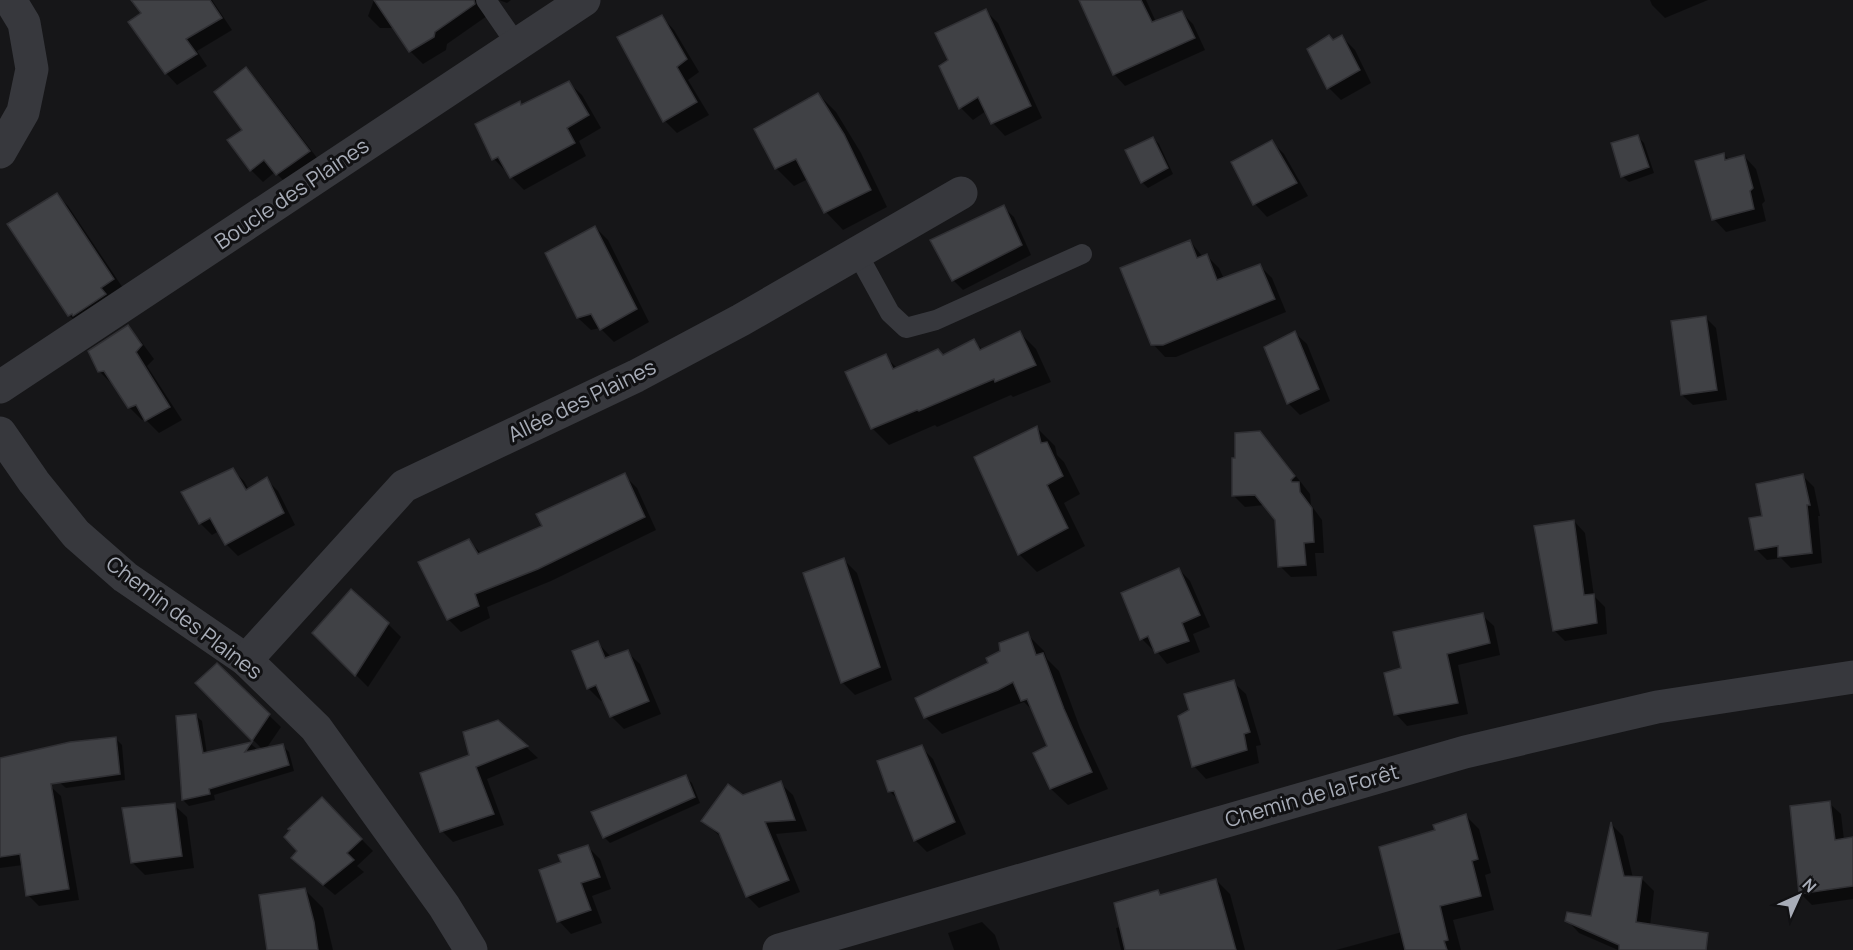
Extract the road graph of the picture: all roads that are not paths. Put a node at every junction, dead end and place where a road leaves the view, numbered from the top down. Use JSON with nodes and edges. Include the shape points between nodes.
{"nodes":[{"id":1,"x":10,"y":0,"type":"edge"},
{"id":2,"x":486,"y":0,"type":"edge"},
{"id":3,"x":584,"y":0,"type":"edge"},
{"id":4,"x":517,"y":45,"type":"junction"},
{"id":5,"x":0,"y":152,"type":"edge"},
{"id":6,"x":961,"y":193,"type":"dead end"},
{"id":7,"x":857,"y":253,"type":"junction"},
{"id":8,"x":1082,"y":254,"type":"dead end"},
{"id":9,"x":0,"y":387,"type":"edge"},
{"id":10,"x":0,"y":433,"type":"edge"},
{"id":11,"x":246,"y":660,"type":"junction"},
{"id":12,"x":1853,"y":676,"type":"edge"},
{"id":13,"x":471,"y":950,"type":"edge"},
{"id":14,"x":779,"y":950,"type":"edge"}],
"edges":[{"from":1,"to":5,"type":"street","via":[[24,23],[32,69],[22,112]]},
{"from":2,"to":4,"type":"lane"},
{"from":3,"to":4,"type":"street","name":"Boucle des Plaines"},
{"from":4,"to":9,"type":"street","name":"Boucle des Plaines"},
{"from":6,"to":7,"type":"street","name":"Allée des Plaines"},
{"from":7,"to":8,"type":"lane","via":[[890,313],[906,328],[936,320]]},
{"from":7,"to":11,"type":"street","name":"Allée des Plaines","via":[[636,376],[404,486]]},
{"from":10,"to":11,"type":"street","name":"Chemin des Plaines","via":[[76,534],[125,577]]},
{"from":11,"to":13,"type":"street","name":"Chemin des Plaines","via":[[316,728],[444,906]]},
{"from":12,"to":14,"type":"street","name":"Chemin de la Forêt","via":[[1657,707],[1465,752]]}]}
